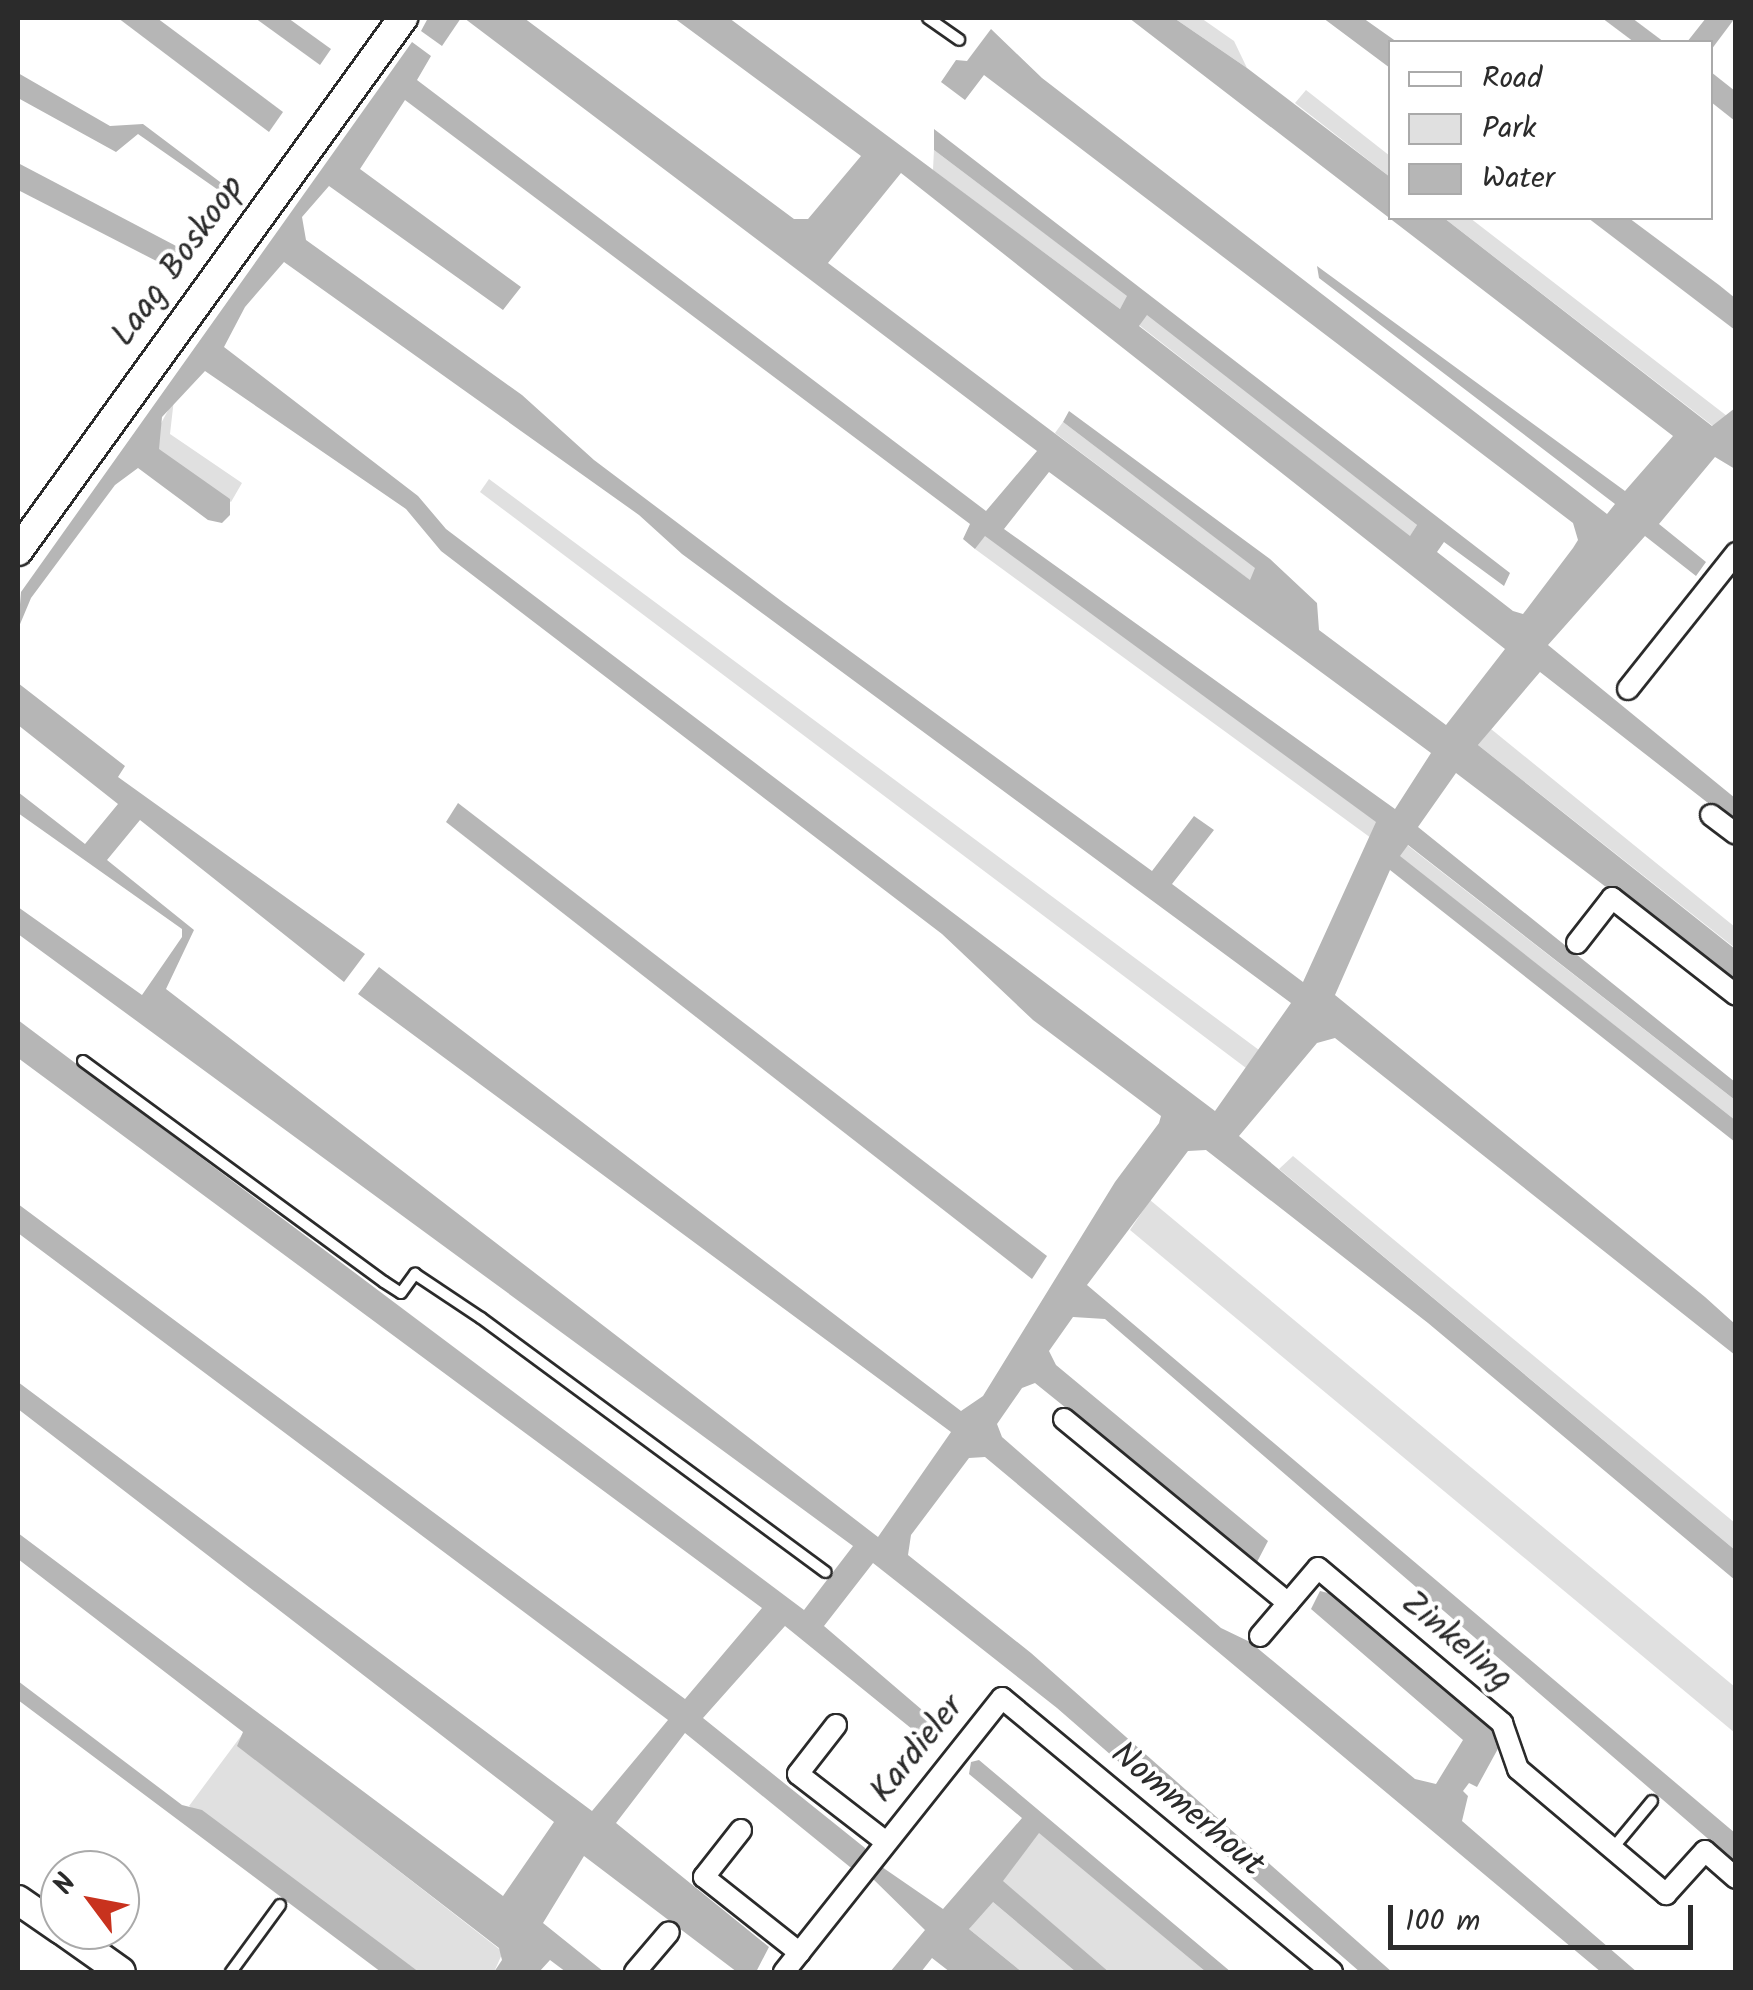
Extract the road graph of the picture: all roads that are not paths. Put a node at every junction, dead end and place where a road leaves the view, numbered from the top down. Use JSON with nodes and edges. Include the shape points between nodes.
{"nodes":[{"id":1,"x":403,"y":18,"type":"edge"},
{"id":2,"x":928,"y":18,"type":"edge"},
{"id":3,"x":959,"y":40,"type":"dead end"},
{"id":4,"x":18,"y":551,"type":"edge"},
{"id":5,"x":1725,"y":569,"type":"edge"},
{"id":6,"x":1628,"y":689,"type":"dead end"},
{"id":7,"x":1710,"y":815,"type":"dead end"},
{"id":8,"x":1736,"y":834,"type":"edge"},
{"id":9,"x":1577,"y":943,"type":"dead end"},
{"id":10,"x":1736,"y":995,"type":"edge"},
{"id":11,"x":83,"y":1061,"type":"dead end"},
{"id":12,"x":1064,"y":1419,"type":"dead end"},
{"id":13,"x":826,"y":1572,"type":"dead end"},
{"id":14,"x":1288,"y":1604,"type":"junction"},
{"id":15,"x":1260,"y":1636,"type":"dead end"},
{"id":16,"x":1002,"y":1698,"type":"joint"},
{"id":17,"x":836,"y":1725,"type":"dead end"},
{"id":18,"x":1652,"y":1801,"type":"dead end"},
{"id":19,"x":741,"y":1830,"type":"dead end"},
{"id":20,"x":886,"y":1842,"type":"junction"},
{"id":21,"x":1612,"y":1849,"type":"junction"},
{"id":22,"x":1736,"y":1878,"type":"edge"},
{"id":23,"x":18,"y":1900,"type":"edge"},
{"id":24,"x":280,"y":1905,"type":"dead end"},
{"id":25,"x":40,"y":1915,"type":"edge"},
{"id":26,"x":668,"y":1932,"type":"dead end"},
{"id":27,"x":90,"y":1950,"type":"edge"},
{"id":28,"x":800,"y":1953,"type":"junction"},
{"id":29,"x":120,"y":1972,"type":"edge"},
{"id":30,"x":231,"y":1972,"type":"edge"},
{"id":31,"x":635,"y":1972,"type":"edge"},
{"id":32,"x":784,"y":1972,"type":"edge"},
{"id":33,"x":1332,"y":1972,"type":"edge"}],
"edges":[{"from":1,"to":4,"type":"street","name":"Laag Boskoop"},
{"from":2,"to":3,"type":"lane"},
{"from":5,"to":6,"type":"street"},
{"from":7,"to":8,"type":"street"},
{"from":9,"to":10,"type":"street","via":[[1612,898]]},
{"from":11,"to":13,"type":"lane","via":[[384,1282],[402,1293],[415,1274],[481,1318]]},
{"from":12,"to":14,"type":"street"},
{"from":14,"to":15,"type":"street","name":"Zinkeling"},
{"from":14,"to":21,"type":"street","name":"Zinkeling","via":[[1318,1568],[1502,1724],[1518,1769]]},
{"from":16,"to":20,"type":"street","name":"Kardieler"},
{"from":16,"to":33,"type":"street","name":"Nommerhout"},
{"from":17,"to":20,"type":"street","name":"Kardieler","via":[[798,1774]]},
{"from":18,"to":21,"type":"lane"},
{"from":19,"to":28,"type":"street","via":[[704,1877]]},
{"from":20,"to":28,"type":"street","name":"Kardieler"},
{"from":21,"to":22,"type":"street","name":"Zinkeling","via":[[1666,1894],[1705,1850]]},
{"from":23,"to":25,"type":"street"},
{"from":24,"to":30,"type":"lane"},
{"from":26,"to":31,"type":"street"},
{"from":27,"to":29,"type":"street"},
{"from":28,"to":32,"type":"street","name":"Kardieler"}]}
